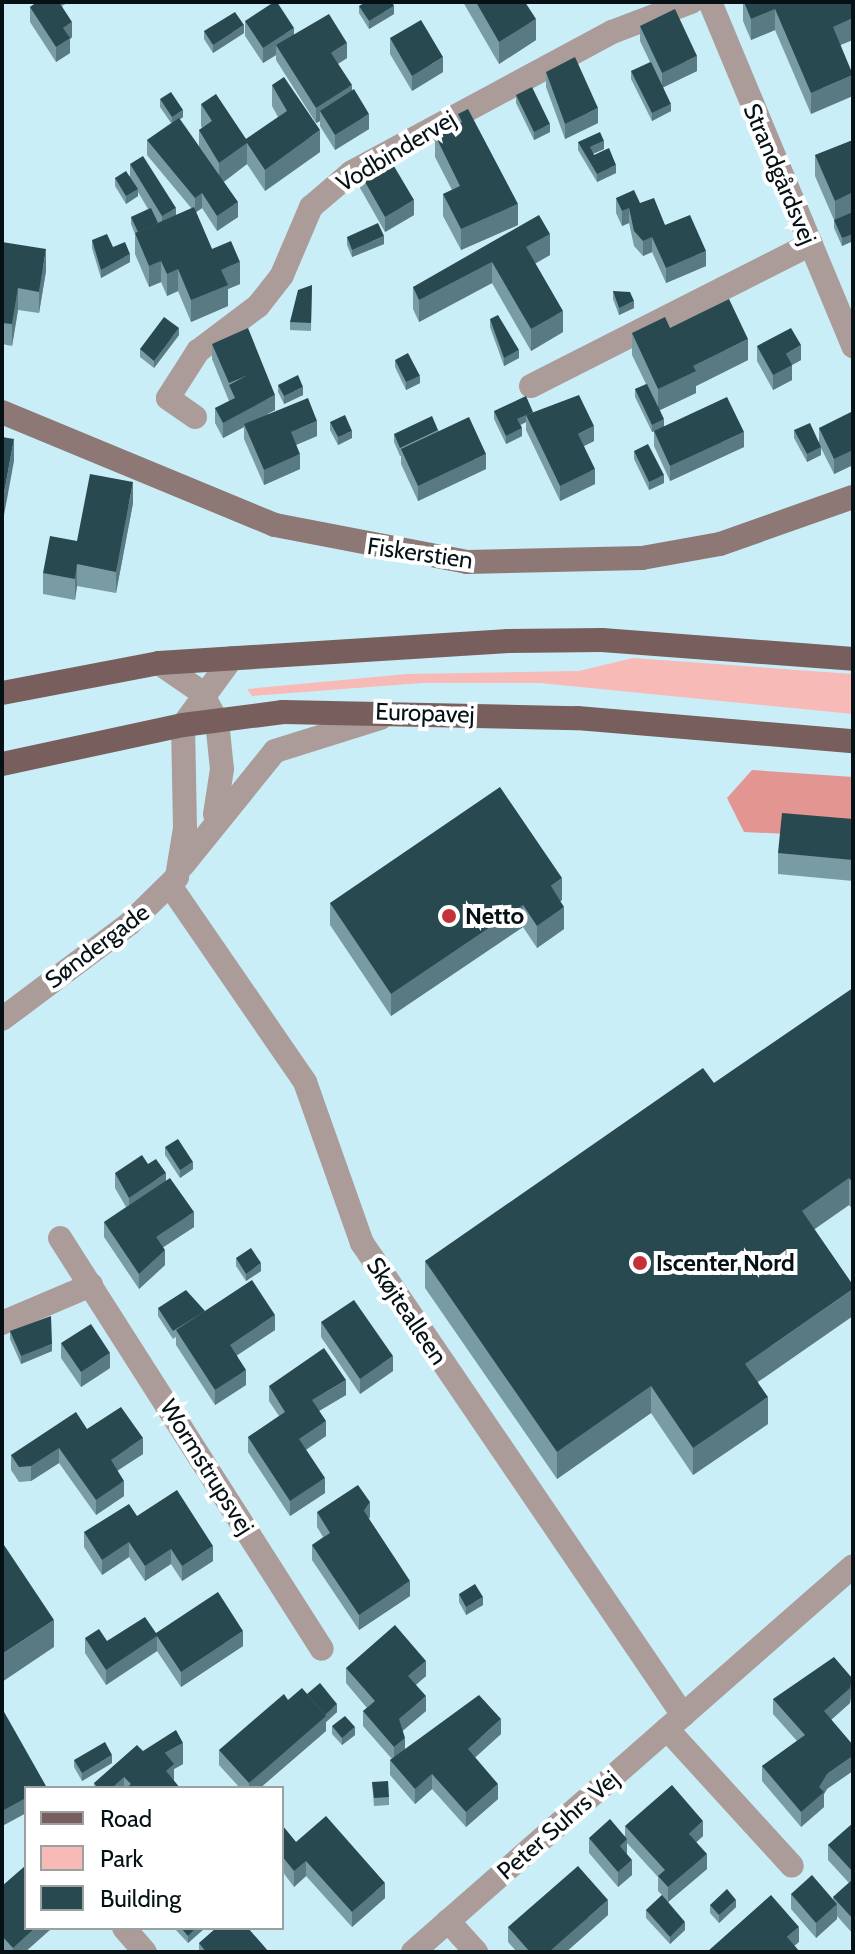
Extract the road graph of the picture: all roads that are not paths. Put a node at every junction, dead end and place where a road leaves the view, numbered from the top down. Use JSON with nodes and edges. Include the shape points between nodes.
{"nodes":[{"id":1,"x":691,"y":2,"type":"edge"},
{"id":2,"x":710,"y":2,"type":"edge"},
{"id":3,"x":811,"y":244,"type":"junction"},
{"id":4,"x":853,"y":346,"type":"edge"},
{"id":5,"x":531,"y":386,"type":"dead end"},
{"id":6,"x":2,"y":412,"type":"edge"},
{"id":7,"x":195,"y":417,"type":"dead end"},
{"id":8,"x":853,"y":497,"type":"edge"},
{"id":9,"x":232,"y":658,"type":"junction"},
{"id":10,"x":853,"y":659,"type":"edge"},
{"id":11,"x":159,"y":663,"type":"junction"},
{"id":12,"x":201,"y":692,"type":"junction"},
{"id":13,"x":2,"y":693,"type":"edge"},
{"id":14,"x":405,"y":712,"type":"junction"},
{"id":15,"x":217,"y":721,"type":"junction"},
{"id":16,"x":183,"y":725,"type":"junction"},
{"id":17,"x":853,"y":741,"type":"edge"},
{"id":18,"x":2,"y":764,"type":"edge"},
{"id":19,"x":210,"y":832,"type":"junction"},
{"id":20,"x":183,"y":865,"type":"junction"},
{"id":21,"x":171,"y":887,"type":"junction"},
{"id":22,"x":2,"y":1019,"type":"edge"},
{"id":23,"x":60,"y":1238,"type":"dead end"},
{"id":24,"x":91,"y":1285,"type":"junction"},
{"id":25,"x":2,"y":1323,"type":"edge"},
{"id":26,"x":853,"y":1566,"type":"edge"},
{"id":27,"x":322,"y":1649,"type":"dead end"},
{"id":28,"x":675,"y":1722,"type":"junction"},
{"id":29,"x":792,"y":1866,"type":"dead end"},
{"id":30,"x":448,"y":1921,"type":"junction"},
{"id":31,"x":126,"y":1930,"type":"edge"},
{"id":32,"x":145,"y":1952,"type":"edge"},
{"id":33,"x":413,"y":1952,"type":"edge"},
{"id":34,"x":476,"y":1952,"type":"edge"}],
"edges":[{"from":1,"to":7,"type":"street","name":"Vodbindervej","via":[[612,32],[352,172],[311,207],[282,275],[258,306],[198,351],[168,398]]},
{"from":2,"to":3,"type":"street","name":"Strandgårdsvej"},
{"from":3,"to":4,"type":"street","name":"Strandgårdsvej"},
{"from":3,"to":5,"type":"street"},
{"from":6,"to":8,"type":"street","name":"Fiskerstien","via":[[275,525],[467,562],[642,558],[720,544]]},
{"from":9,"to":10,"type":"main road","via":[[602,640]]},
{"from":9,"to":11,"type":"main road"},
{"from":9,"to":12,"type":"street","name":"Søndergade"},
{"from":11,"to":12,"type":"street","name":"Søndergade"},
{"from":11,"to":13,"type":"main road"},
{"from":12,"to":15,"type":"street","name":"Søndergade"},
{"from":12,"to":16,"type":"street","name":"Søndergade"},
{"from":14,"to":15,"type":"main road","name":"Europavej"},
{"from":14,"to":17,"type":"main road","name":"Europavej"},
{"from":14,"to":19,"type":"street","name":"Søndergade","via":[[275,751],[235,791]]},
{"from":15,"to":16,"type":"main road","name":"Europavej"},
{"from":15,"to":19,"type":"street","name":"Søndergade","via":[[222,769]]},
{"from":16,"to":18,"type":"main road","name":"Europavej"},
{"from":16,"to":20,"type":"street","name":"Søndergade"},
{"from":19,"to":20,"type":"street","name":"Søndergade"},
{"from":20,"to":21,"type":"street","name":"Søndergade"},
{"from":21,"to":22,"type":"street","name":"Søndergade"},
{"from":21,"to":28,"type":"street","name":"Skøjtealleen","via":[[305,1082],[362,1243]]},
{"from":23,"to":24,"type":"street","name":"Wormstrupsvej"},
{"from":24,"to":25,"type":"street"},
{"from":24,"to":27,"type":"street","name":"Wormstrupsvej"},
{"from":26,"to":28,"type":"street","name":"Peter Suhrs Vej"},
{"from":28,"to":29,"type":"street"},
{"from":28,"to":30,"type":"street","name":"Peter Suhrs Vej"},
{"from":30,"to":33,"type":"street","name":"Peter Suhrs Vej"},
{"from":30,"to":34,"type":"street"},
{"from":31,"to":32,"type":"street"}]}
